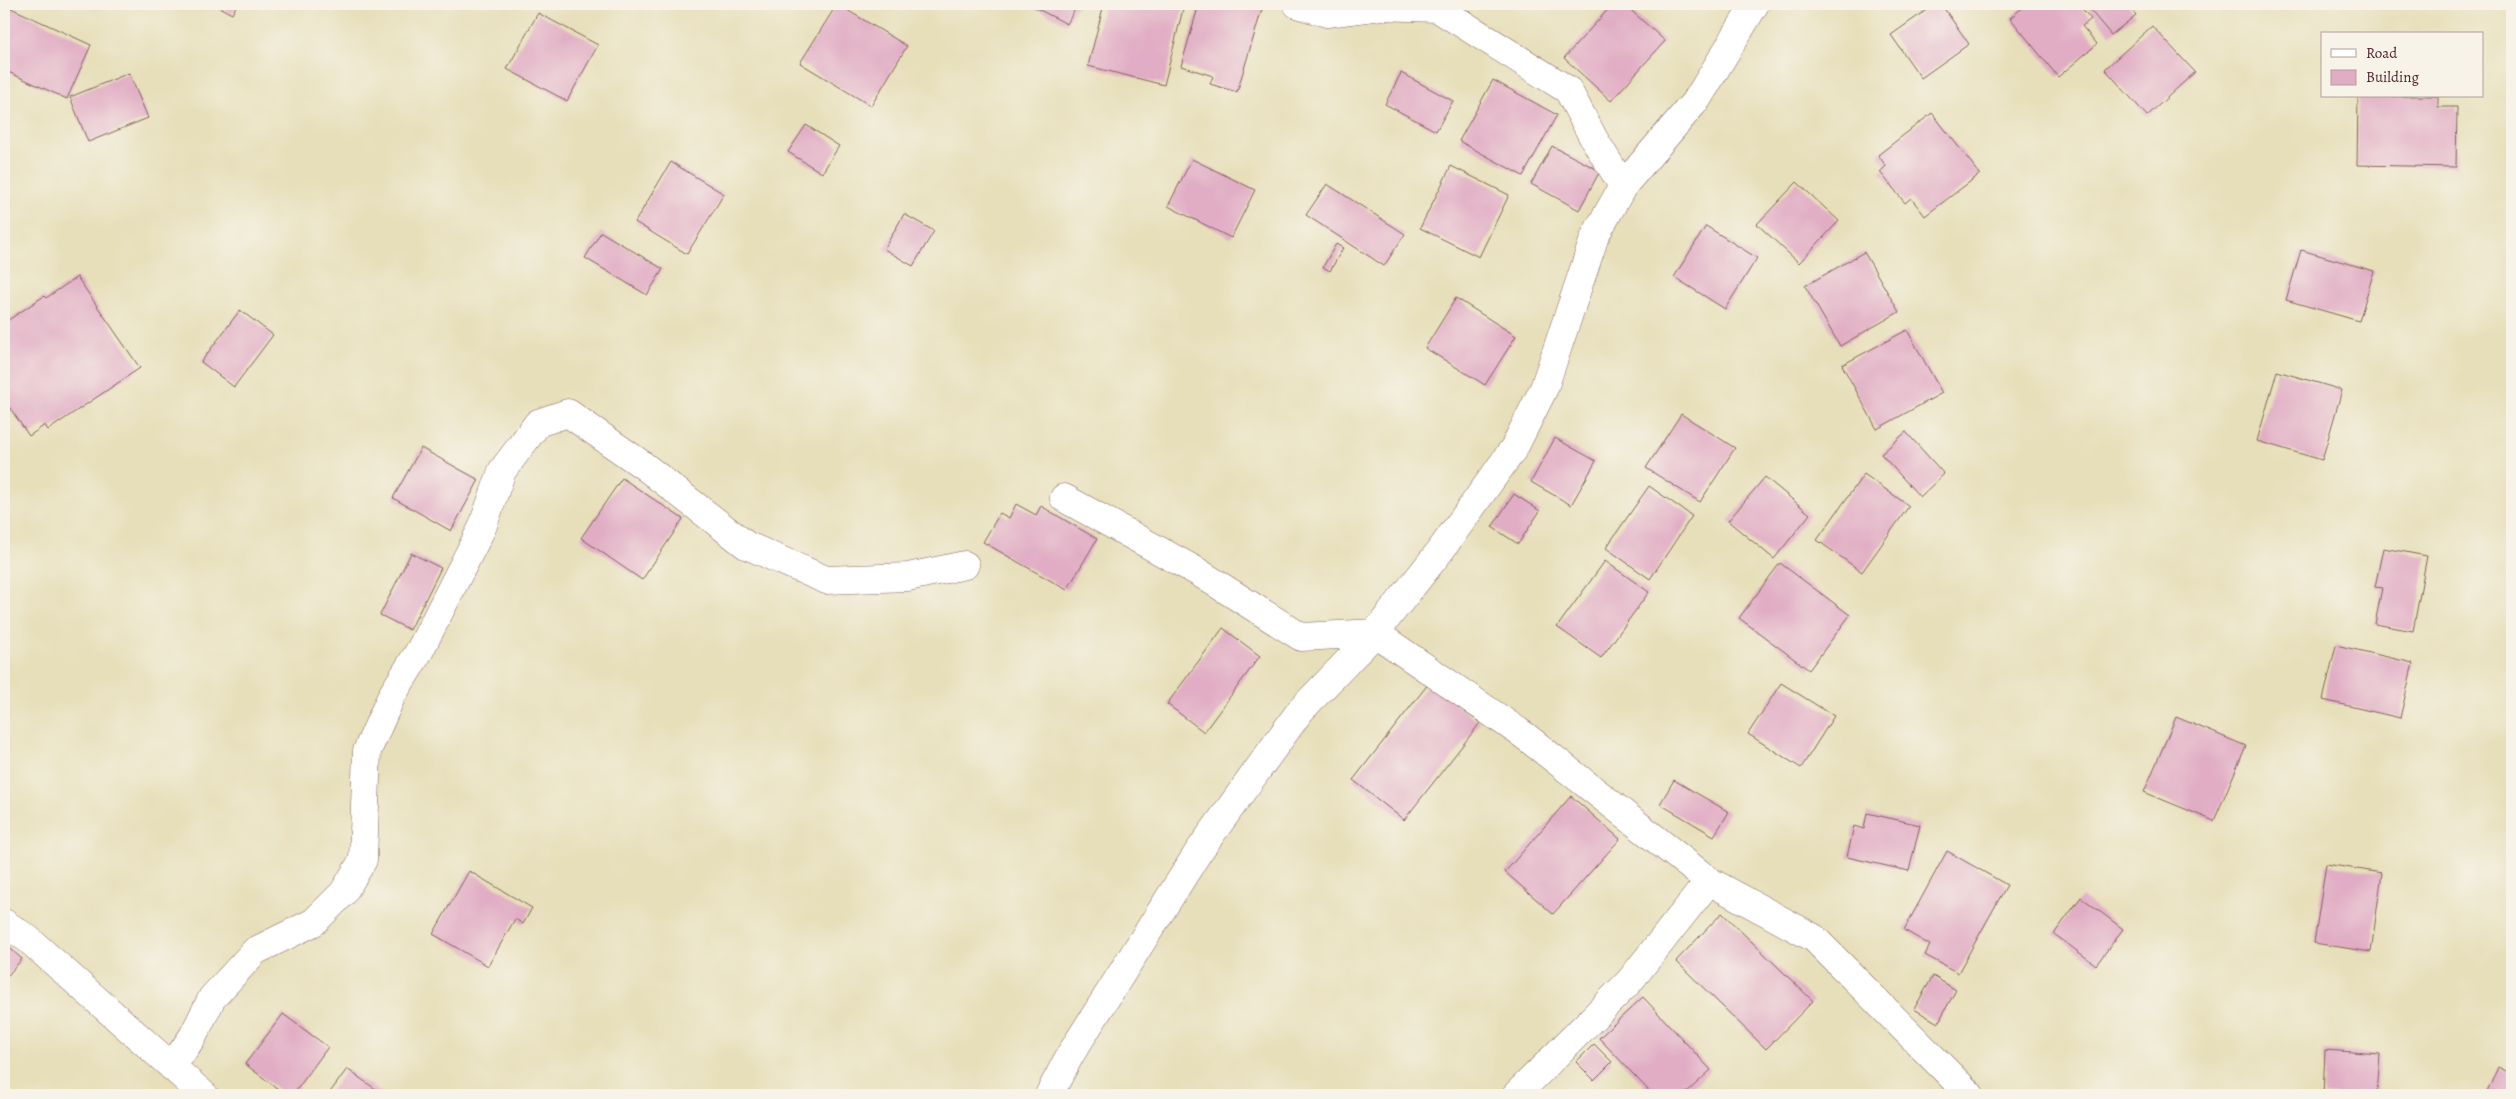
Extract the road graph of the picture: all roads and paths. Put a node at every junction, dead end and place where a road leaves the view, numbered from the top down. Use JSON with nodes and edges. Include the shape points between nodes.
{"nodes":[{"id":1,"x":1297,"y":4,"type":"edge"},
{"id":2,"x":1755,"y":4,"type":"edge"},
{"id":3,"x":1623,"y":186,"type":"junction"},
{"id":4,"x":1064,"y":498,"type":"dead end"},
{"id":5,"x":965,"y":565,"type":"dead end"},
{"id":6,"x":1375,"y":634,"type":"junction"},
{"id":7,"x":1709,"y":882,"type":"junction"},
{"id":8,"x":4,"y":923,"type":"edge"},
{"id":9,"x":172,"y":1067,"type":"junction"},
{"id":10,"x":204,"y":1095,"type":"edge"},
{"id":11,"x":1049,"y":1095,"type":"edge"},
{"id":12,"x":1516,"y":1095,"type":"edge"},
{"id":13,"x":1970,"y":1095,"type":"edge"}],
"edges":[{"from":1,"to":3,"type":"street","via":[[1327,13],[1381,6],[1437,8],[1568,90]]},
{"from":2,"to":3,"type":"street","via":[[1698,98]]},
{"from":3,"to":6,"type":"street","via":[[1595,236],[1544,388],[1514,448]]},
{"from":4,"to":6,"type":"street","via":[[1198,572],[1301,637]]},
{"from":5,"to":9,"type":"street","via":[[908,577],[826,580],[746,545],[568,412],[538,424],[502,471],[482,528],[420,650],[392,695],[367,751],[363,860],[344,893],[314,922],[255,951],[224,984],[212,998],[193,1036]]},
{"from":6,"to":7,"type":"street","via":[[1525,736]]},
{"from":6,"to":11,"type":"street","via":[[1300,711],[1205,844],[1070,1055]]},
{"from":7,"to":12,"type":"street","via":[[1629,982]]},
{"from":7,"to":13,"type":"street","via":[[1814,938]]},
{"from":8,"to":9,"type":"street","via":[[28,939]]},
{"from":9,"to":10,"type":"street"}]}
